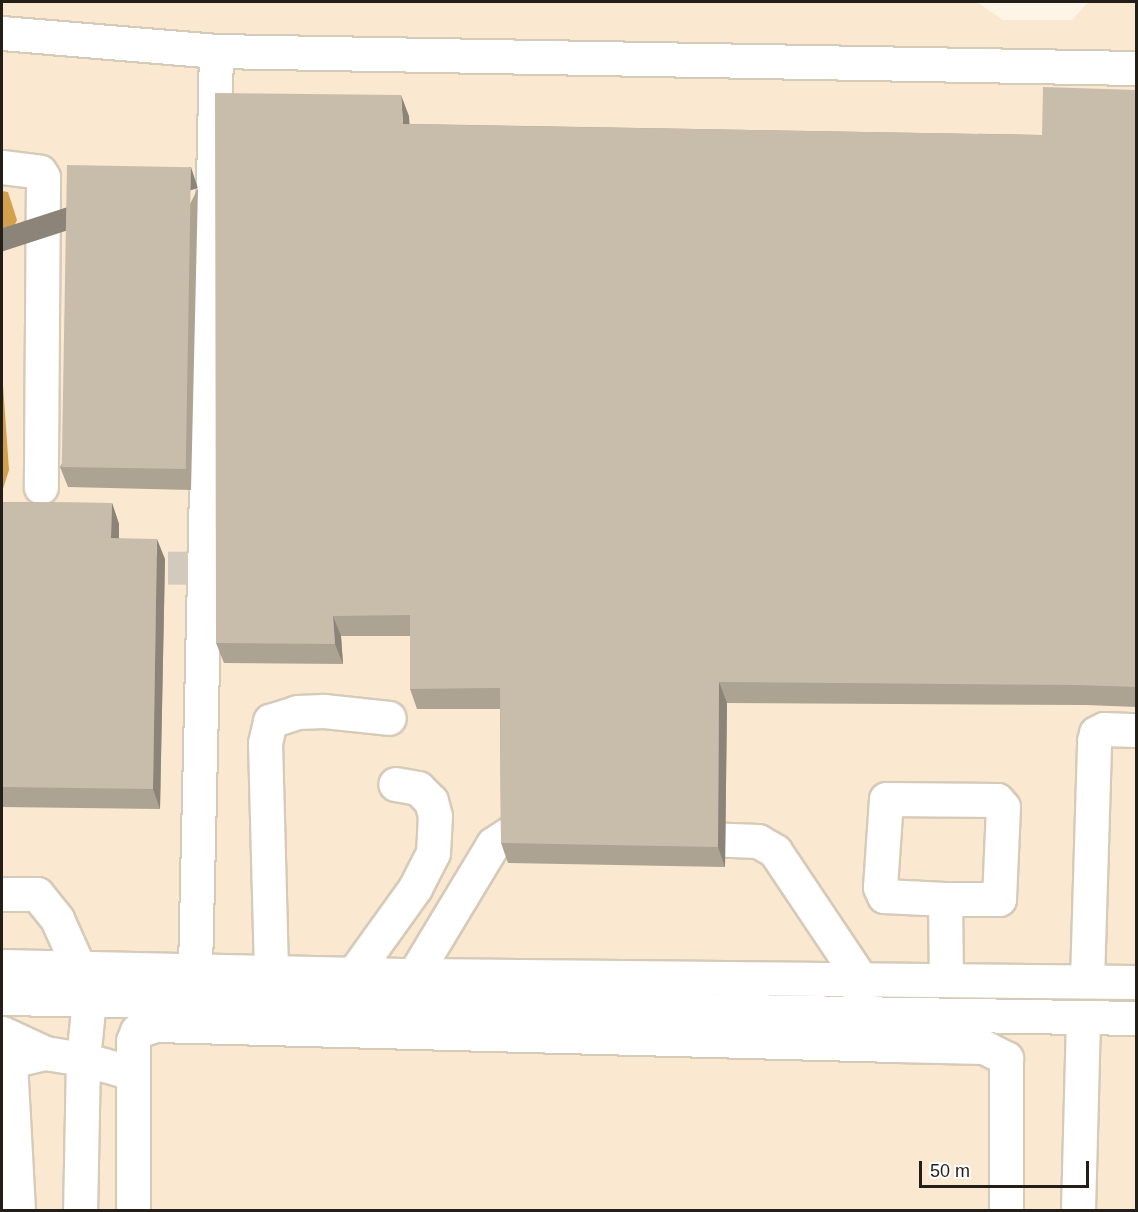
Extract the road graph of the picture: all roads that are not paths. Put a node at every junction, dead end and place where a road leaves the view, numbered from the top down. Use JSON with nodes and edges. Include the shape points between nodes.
{"nodes":[{"id":1,"x":2,"y":33,"type":"edge"},
{"id":2,"x":216,"y":51,"type":"junction"},
{"id":3,"x":1137,"y":68,"type":"edge"},
{"id":4,"x":2,"y":167,"type":"edge"},
{"id":5,"x":41,"y":487,"type":"dead end"},
{"id":6,"x":389,"y":718,"type":"dead end"},
{"id":7,"x":1137,"y":730,"type":"edge"},
{"id":8,"x":395,"y":784,"type":"dead end"},
{"id":9,"x":572,"y":833,"type":"edge"},
{"id":10,"x":653,"y":837,"type":"edge"},
{"id":11,"x":2,"y":894,"type":"edge"},
{"id":12,"x":945,"y":900,"type":"junction"},
{"id":13,"x":2,"y":966,"type":"edge"},
{"id":14,"x":79,"y":968,"type":"junction"},
{"id":15,"x":195,"y":969,"type":"junction"},
{"id":16,"x":271,"y":971,"type":"junction"},
{"id":17,"x":354,"y":973,"type":"junction"},
{"id":18,"x":414,"y":975,"type":"junction"},
{"id":19,"x":768,"y":977,"type":"junction"},
{"id":20,"x":860,"y":978,"type":"junction"},
{"id":21,"x":946,"y":979,"type":"junction"},
{"id":22,"x":1047,"y":981,"type":"junction"},
{"id":23,"x":1087,"y":981,"type":"junction"},
{"id":24,"x":1137,"y":982,"type":"edge"},
{"id":25,"x":2,"y":998,"type":"edge"},
{"id":26,"x":89,"y":1000,"type":"junction"},
{"id":27,"x":859,"y":1016,"type":"junction"},
{"id":28,"x":1047,"y":1017,"type":"junction"},
{"id":29,"x":1083,"y":1018,"type":"junction"},
{"id":30,"x":1137,"y":1018,"type":"edge"},
{"id":31,"x":652,"y":1023,"type":"junction"},
{"id":32,"x":773,"y":1023,"type":"junction"},
{"id":33,"x":897,"y":1030,"type":"junction"},
{"id":34,"x":4,"y":1053,"type":"edge"},
{"id":35,"x":83,"y":1059,"type":"junction"},
{"id":36,"x":132,"y":1073,"type":"junction"},
{"id":37,"x":18,"y":1210,"type":"edge"},
{"id":38,"x":80,"y":1210,"type":"edge"},
{"id":39,"x":133,"y":1210,"type":"edge"},
{"id":40,"x":1006,"y":1210,"type":"edge"},
{"id":41,"x":1078,"y":1210,"type":"edge"}],
"edges":[{"from":1,"to":2,"type":"lane"},
{"from":2,"to":3,"type":"lane"},
{"from":2,"to":15,"type":"lane"},
{"from":4,"to":5,"type":"lane","via":[[39,172],[43,177]]},
{"from":6,"to":16,"type":"lane","via":[[324,711],[297,712],[270,721],[265,743]]},
{"from":7,"to":23,"type":"lane","via":[[1104,729],[1096,733],[1094,741]]},
{"from":8,"to":17,"type":"lane","via":[[418,788],[431,801],[435,816],[433,853],[415,888]]},
{"from":9,"to":18,"type":"lane","via":[[513,831],[493,844]]},
{"from":10,"to":20,"type":"lane","via":[[758,841],[776,851]]},
{"from":11,"to":14,"type":"lane","via":[[37,894],[57,919]]},
{"from":12,"to":12,"type":"lane","via":[[999,899],[1001,803],[985,799],[886,799],[880,887],[884,896]]},
{"from":12,"to":21,"type":"lane"},
{"from":13,"to":14,"type":"lane"},
{"from":14,"to":15,"type":"lane"},
{"from":15,"to":16,"type":"lane"},
{"from":16,"to":17,"type":"lane"},
{"from":17,"to":18,"type":"lane"},
{"from":18,"to":19,"type":"lane"},
{"from":19,"to":20,"type":"lane"},
{"from":19,"to":32,"type":"lane"},
{"from":20,"to":21,"type":"lane"},
{"from":20,"to":27,"type":"lane"},
{"from":21,"to":22,"type":"lane"},
{"from":22,"to":23,"type":"lane"},
{"from":22,"to":28,"type":"lane"},
{"from":23,"to":24,"type":"lane"},
{"from":25,"to":26,"type":"lane"},
{"from":26,"to":31,"type":"lane"},
{"from":26,"to":35,"type":"lane"},
{"from":27,"to":32,"type":"lane"},
{"from":27,"to":33,"type":"lane"},
{"from":28,"to":29,"type":"lane"},
{"from":28,"to":33,"type":"lane"},
{"from":29,"to":30,"type":"lane"},
{"from":29,"to":41,"type":"lane"},
{"from":31,"to":32,"type":"lane"},
{"from":31,"to":36,"type":"lane","via":[[156,1026],[137,1031]]},
{"from":32,"to":33,"type":"lane"},
{"from":33,"to":40,"type":"lane","via":[[984,1047],[1006,1058]]},
{"from":34,"to":35,"type":"lane","via":[[45,1053]]},
{"from":34,"to":37,"type":"lane"},
{"from":35,"to":36,"type":"lane"},
{"from":35,"to":38,"type":"lane"},
{"from":36,"to":39,"type":"lane"}]}
